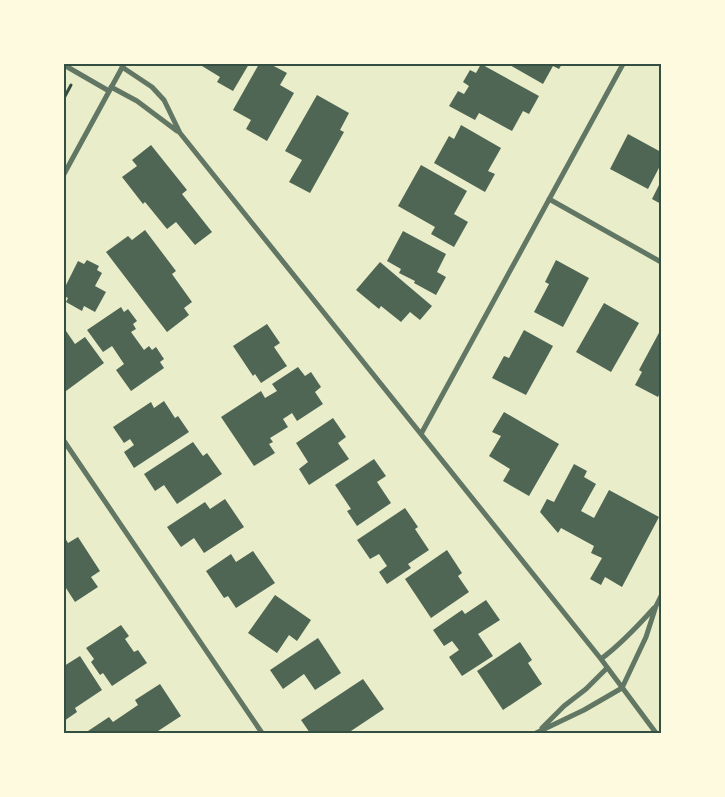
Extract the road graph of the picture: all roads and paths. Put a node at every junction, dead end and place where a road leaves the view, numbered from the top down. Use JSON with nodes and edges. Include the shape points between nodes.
{"nodes":[{"id":1,"x":623,"y":64,"type":"edge"},
{"id":2,"x":123,"y":65,"type":"edge"},
{"id":3,"x":64,"y":66,"type":"edge"},
{"id":4,"x":110,"y":89,"type":"junction"},
{"id":5,"x":180,"y":132,"type":"junction"},
{"id":6,"x":64,"y":174,"type":"edge"},
{"id":7,"x":549,"y":199,"type":"junction"},
{"id":8,"x":661,"y":262,"type":"edge"},
{"id":9,"x":421,"y":434,"type":"junction"},
{"id":10,"x":64,"y":440,"type":"edge"},
{"id":11,"x":661,"y":596,"type":"edge"},
{"id":12,"x":656,"y":606,"type":"junction"},
{"id":13,"x":601,"y":659,"type":"junction"},
{"id":14,"x":607,"y":668,"type":"junction"},
{"id":15,"x":622,"y":688,"type":"junction"},
{"id":16,"x":262,"y":733,"type":"edge"},
{"id":17,"x":538,"y":733,"type":"edge"},
{"id":18,"x":656,"y":733,"type":"edge"}],
"edges":[{"from":1,"to":7,"type":"street"},
{"from":2,"to":4,"type":"street"},
{"from":2,"to":5,"type":"street","via":[[164,100]]},
{"from":3,"to":4,"type":"street"},
{"from":4,"to":5,"type":"street","via":[[138,101]]},
{"from":4,"to":6,"type":"street"},
{"from":5,"to":9,"type":"street"},
{"from":7,"to":8,"type":"street"},
{"from":7,"to":9,"type":"street"},
{"from":9,"to":13,"type":"street"},
{"from":10,"to":16,"type":"street"},
{"from":11,"to":12,"type":"street"},
{"from":12,"to":13,"type":"street","via":[[634,631]]},
{"from":12,"to":15,"type":"street","via":[[646,637]]},
{"from":13,"to":14,"type":"street"},
{"from":14,"to":15,"type":"street"},
{"from":14,"to":17,"type":"street"},
{"from":15,"to":17,"type":"street"},
{"from":15,"to":18,"type":"street"}]}
